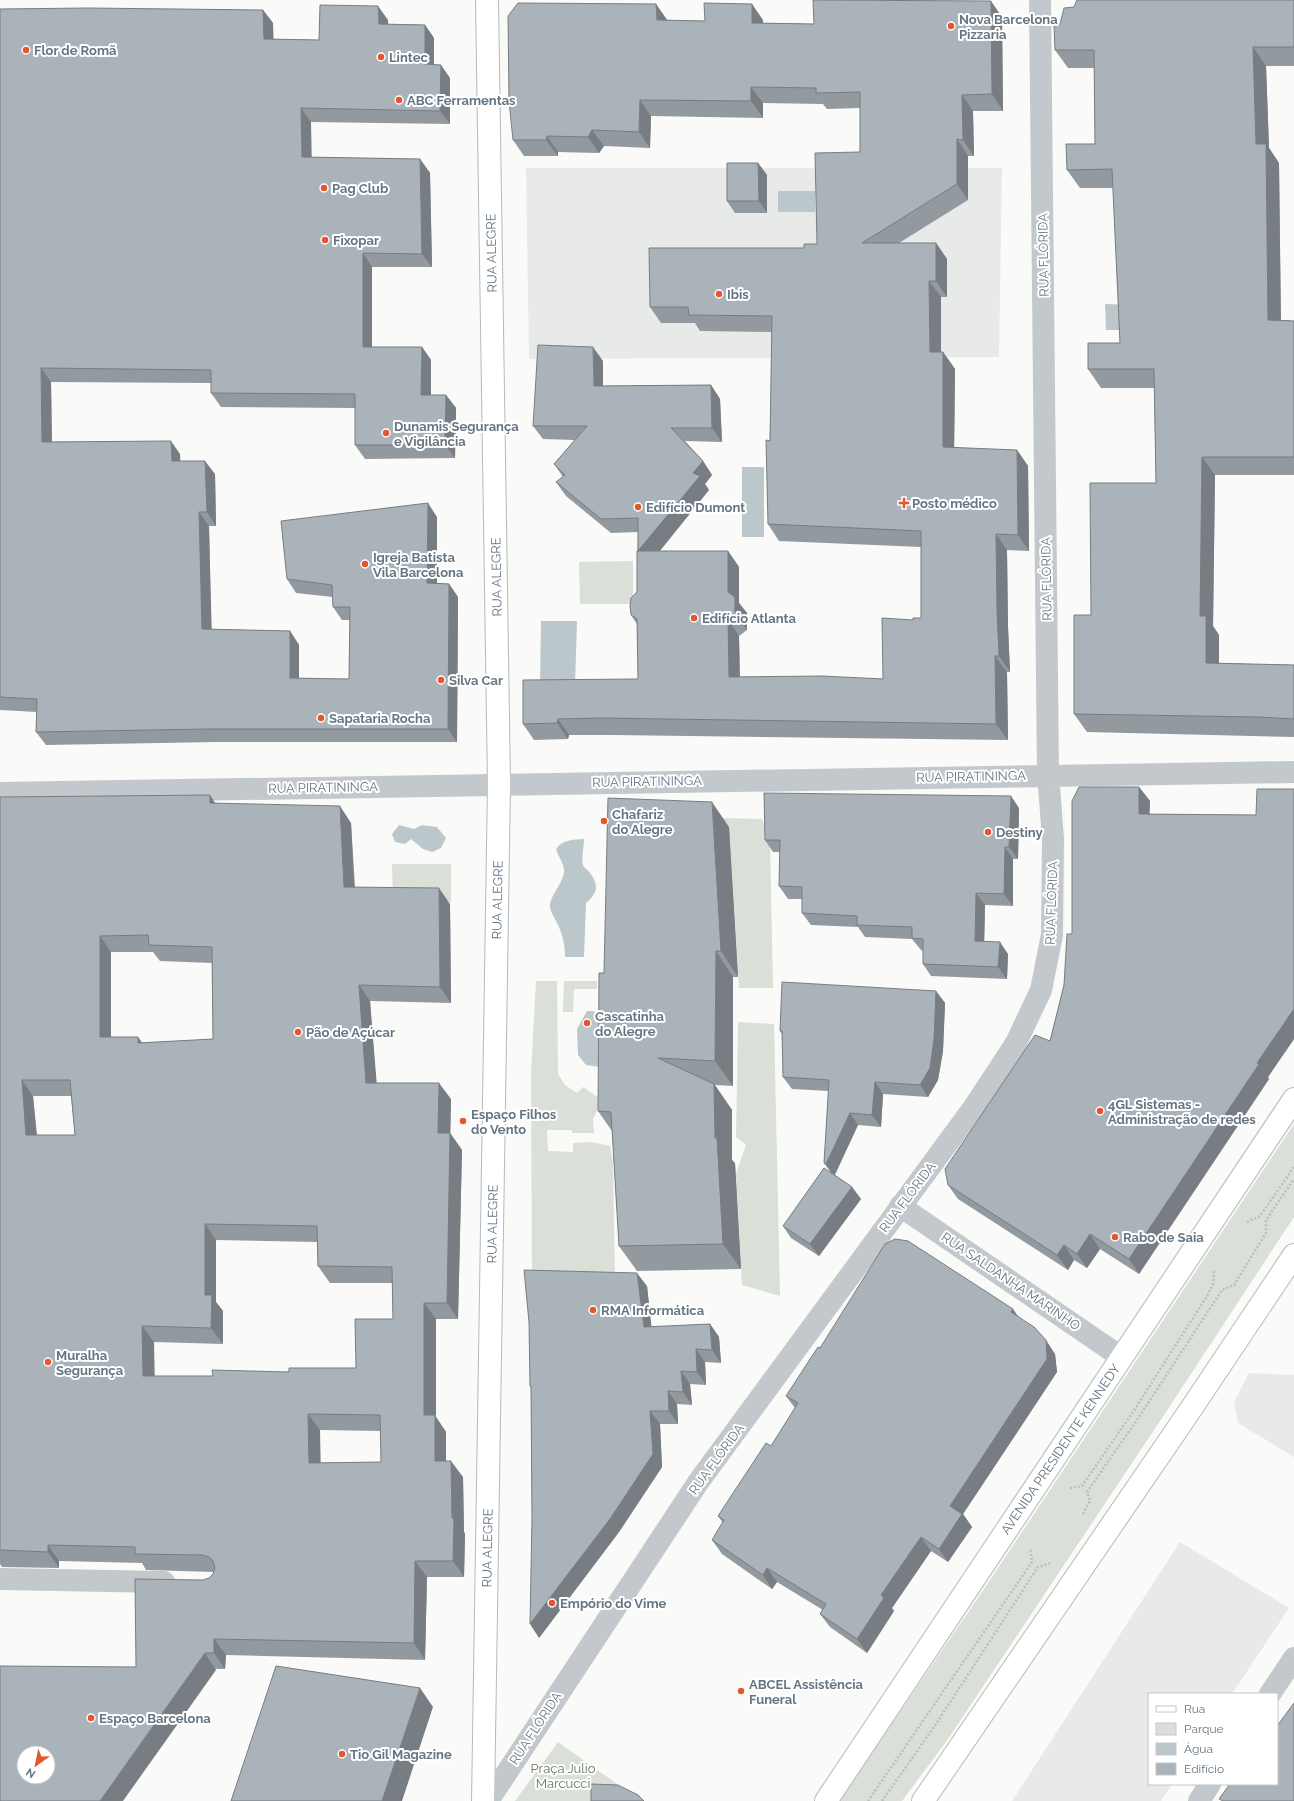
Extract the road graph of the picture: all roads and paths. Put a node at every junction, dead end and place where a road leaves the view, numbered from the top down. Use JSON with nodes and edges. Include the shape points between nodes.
{"nodes":[{"id":1,"x":487,"y":0,"type":"edge"},
{"id":2,"x":1040,"y":0,"type":"edge"},
{"id":3,"x":1294,"y":772,"type":"edge"},
{"id":4,"x":1048,"y":774,"type":"junction"},
{"id":5,"x":499,"y":784,"type":"junction"},
{"id":6,"x":0,"y":793,"type":"edge"},
{"id":7,"x":1294,"y":1099,"type":"edge"},
{"id":8,"x":1294,"y":1167,"type":"edge"},
{"id":9,"x":1294,"y":1179,"type":"edge"},
{"id":10,"x":900,"y":1206,"type":"junction"},
{"id":11,"x":1244,"y":1227,"type":"dead end"},
{"id":12,"x":1294,"y":1255,"type":"edge"},
{"id":13,"x":1218,"y":1264,"type":"dead end"},
{"id":14,"x":1121,"y":1357,"type":"junction"},
{"id":15,"x":1082,"y":1486,"type":"dead end"},
{"id":16,"x":1079,"y":1520,"type":"dead end"},
{"id":17,"x":1055,"y":1557,"type":"dead end"},
{"id":18,"x":1032,"y":1562,"type":"dead end"},
{"id":19,"x":0,"y":1579,"type":"edge"},
{"id":20,"x":182,"y":1583,"type":"edge"},
{"id":21,"x":1294,"y":1658,"type":"edge"},
{"id":22,"x":1271,"y":1693,"type":"edge"},
{"id":23,"x":1209,"y":1785,"type":"edge"},
{"id":24,"x":483,"y":1801,"type":"edge"},
{"id":25,"x":488,"y":1801,"type":"edge"},
{"id":26,"x":826,"y":1801,"type":"edge"},
{"id":27,"x":868,"y":1801,"type":"edge"},
{"id":28,"x":882,"y":1801,"type":"edge"},
{"id":29,"x":923,"y":1801,"type":"edge"},
{"id":30,"x":1199,"y":1801,"type":"edge"}],
"edges":[{"from":1,"to":5,"type":"main road","name":"RUA ALEGRE"},
{"from":2,"to":4,"type":"street","name":"RUA FLÓRIDA"},
{"from":3,"to":4,"type":"street","name":"RUA PIRATININGA"},
{"from":4,"to":5,"type":"street","name":"RUA PIRATININGA"},
{"from":4,"to":10,"type":"street","name":"RUA FLÓRIDA","via":[[1053,838],[1052,935],[1041,990],[1016,1043],[983,1094]]},
{"from":5,"to":6,"type":"street","name":"RUA PIRATININGA"},
{"from":5,"to":24,"type":"main road","name":"RUA ALEGRE"},
{"from":7,"to":14,"type":"main road","name":"AVENIDA PRESIDENTE KENNEDY"},
{"from":8,"to":11,"type":"path","via":[[1260,1216],[1248,1221]]},
{"from":9,"to":16,"type":"path","via":[[1266,1220],[1266,1233],[1234,1285],[1222,1290],[1087,1492],[1090,1501]]},
{"from":10,"to":14,"type":"street","name":"RUA SALDANHA MARINHO"},
{"from":10,"to":25,"type":"street","name":"RUA FLÓRIDA","via":[[699,1481]]},
{"from":12,"to":29,"type":"main road"},
{"from":13,"to":15,"type":"path","via":[[1214,1270],[1213,1284],[1189,1327]]},
{"from":14,"to":26,"type":"main road","name":"AVENIDA PRESIDENTE KENNEDY"},
{"from":17,"to":28,"type":"path","via":[[1051,1563],[1038,1568],[936,1724]]},
{"from":18,"to":27,"type":"path"},
{"from":19,"to":20,"type":"street"},
{"from":21,"to":22,"type":"street"},
{"from":23,"to":30,"type":"street"}]}
